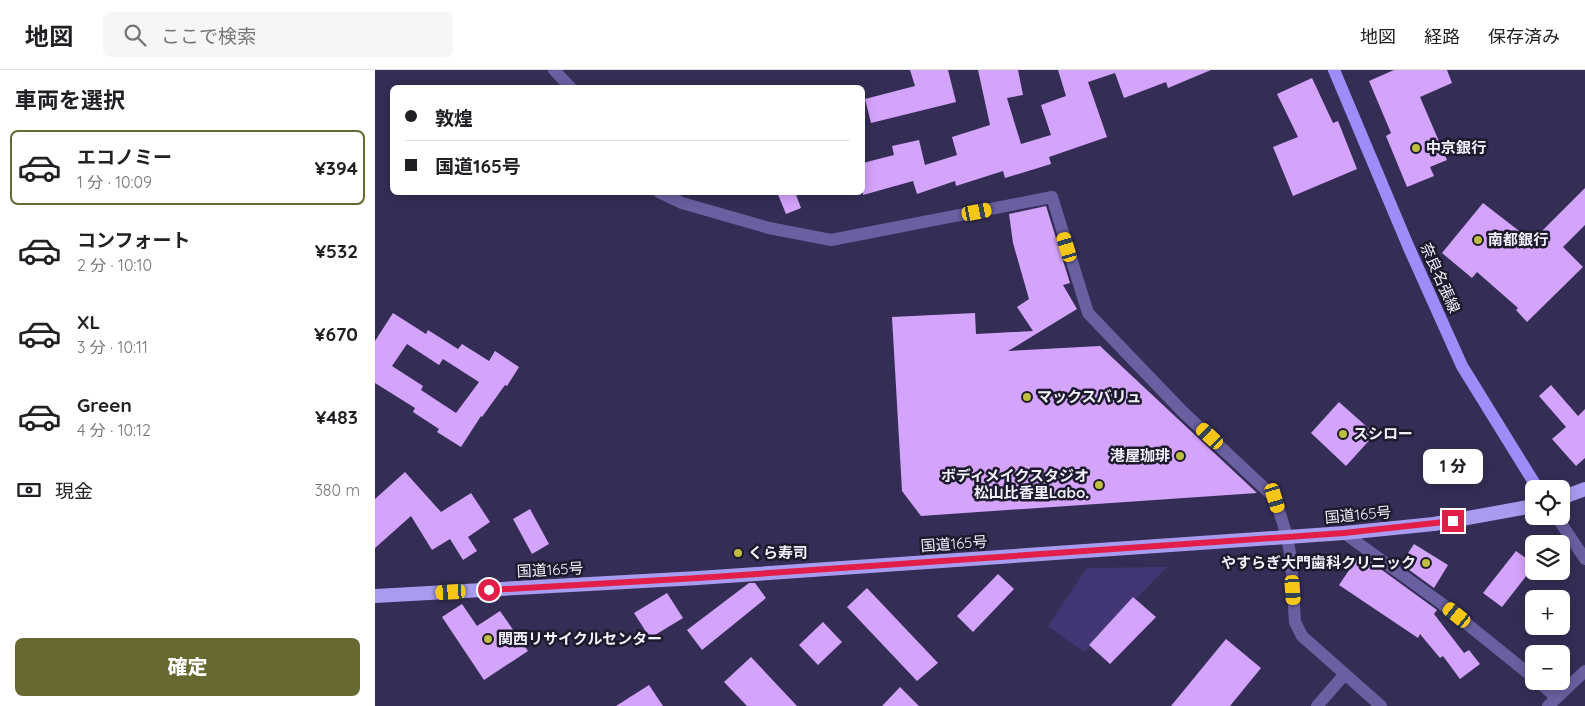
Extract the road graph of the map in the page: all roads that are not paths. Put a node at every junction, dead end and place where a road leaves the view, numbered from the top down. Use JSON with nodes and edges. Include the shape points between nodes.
{"nodes":[{"id":1,"x":554,"y":70,"type":"edge"},
{"id":2,"x":1334,"y":70,"type":"edge"},
{"id":3,"x":568,"y":85,"type":"edge"},
{"id":4,"x":665,"y":195,"type":"edge"},
{"id":5,"x":1532,"y":480,"type":"edge"},
{"id":6,"x":1585,"y":489,"type":"edge"},
{"id":7,"x":1570,"y":495,"type":"edge"},
{"id":8,"x":1525,"y":508,"type":"edge"},
{"id":9,"x":1562,"y":525,"type":"edge"},
{"id":10,"x":1344,"y":533,"type":"junction"},
{"id":11,"x":1287,"y":536,"type":"junction"},
{"id":12,"x":1585,"y":558,"type":"edge"},
{"id":13,"x":375,"y":596,"type":"edge"},
{"id":14,"x":1525,"y":671,"type":"edge"},
{"id":15,"x":1585,"y":671,"type":"edge"},
{"id":16,"x":1345,"y":674,"type":"junction"},
{"id":17,"x":1544,"y":690,"type":"edge"},
{"id":18,"x":1552,"y":701,"type":"edge"},
{"id":19,"x":1317,"y":706,"type":"edge"},
{"id":20,"x":1381,"y":706,"type":"edge"}],
"edges":[{"from":1,"to":3,"type":"street"},
{"from":2,"to":5,"type":"main road","name":"奈良名張線","via":[[1462,366]]},
{"from":4,"to":11,"type":"street","via":[[682,203],[769,228],[831,240],[1052,197],[1088,313],[1183,412],[1275,498]]},
{"from":6,"to":7,"type":"highway"},
{"from":8,"to":10,"type":"highway","name":"国道165号","via":[[1434,524]]},
{"from":9,"to":12,"type":"street"},
{"from":10,"to":11,"type":"highway","name":"国道165号"},
{"from":10,"to":14,"type":"street","via":[[1441,603]]},
{"from":11,"to":13,"type":"highway","name":"国道165号","via":[[698,578]]},
{"from":11,"to":16,"type":"street","via":[[1295,622],[1302,636]]},
{"from":15,"to":18,"type":"street"},
{"from":16,"to":19,"type":"street"},
{"from":16,"to":20,"type":"street"},
{"from":17,"to":18,"type":"street"}]}
